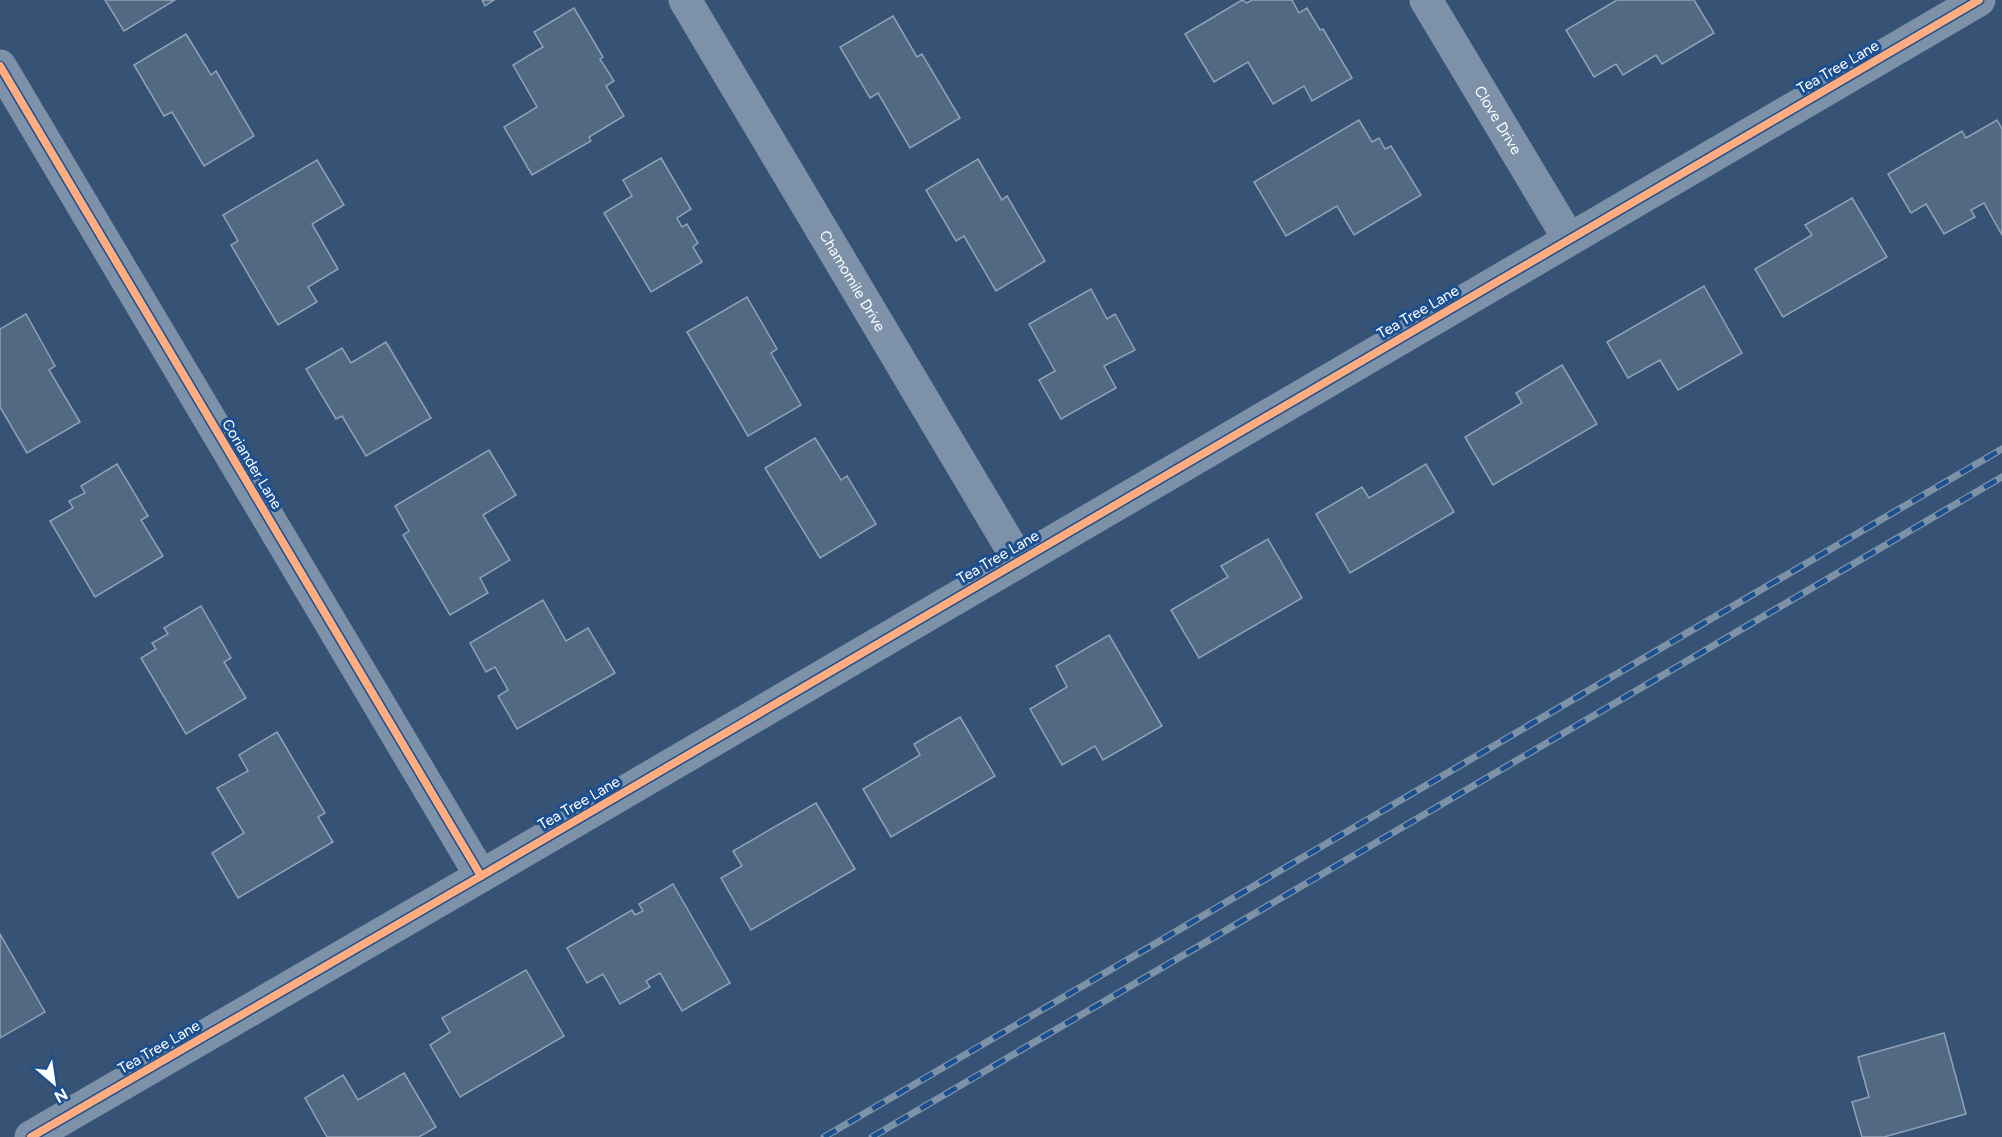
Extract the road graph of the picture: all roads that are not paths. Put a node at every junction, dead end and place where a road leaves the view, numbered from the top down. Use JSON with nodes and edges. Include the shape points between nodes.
{"nodes":[{"id":1,"x":686,"y":0,"type":"edge"},
{"id":2,"x":1426,"y":0,"type":"edge"},
{"id":3,"x":1979,"y":0,"type":"edge"},
{"id":4,"x":0,"y":66,"type":"edge"},
{"id":5,"x":1569,"y":239,"type":"junction"},
{"id":6,"x":1019,"y":561,"type":"junction"},
{"id":7,"x":482,"y":876,"type":"junction"},
{"id":8,"x":31,"y":1137,"type":"edge"}],
"edges":[{"from":1,"to":6,"type":"street","name":"Chamomile Drive"},
{"from":2,"to":5,"type":"street","name":"Clove Drive"},
{"from":3,"to":5,"type":"street","name":"Tea Tree Lane"},
{"from":4,"to":7,"type":"street","name":"Coriander Lane"},
{"from":5,"to":6,"type":"street","name":"Tea Tree Lane"},
{"from":6,"to":7,"type":"street","name":"Tea Tree Lane"},
{"from":7,"to":8,"type":"street","name":"Tea Tree Lane"}]}
